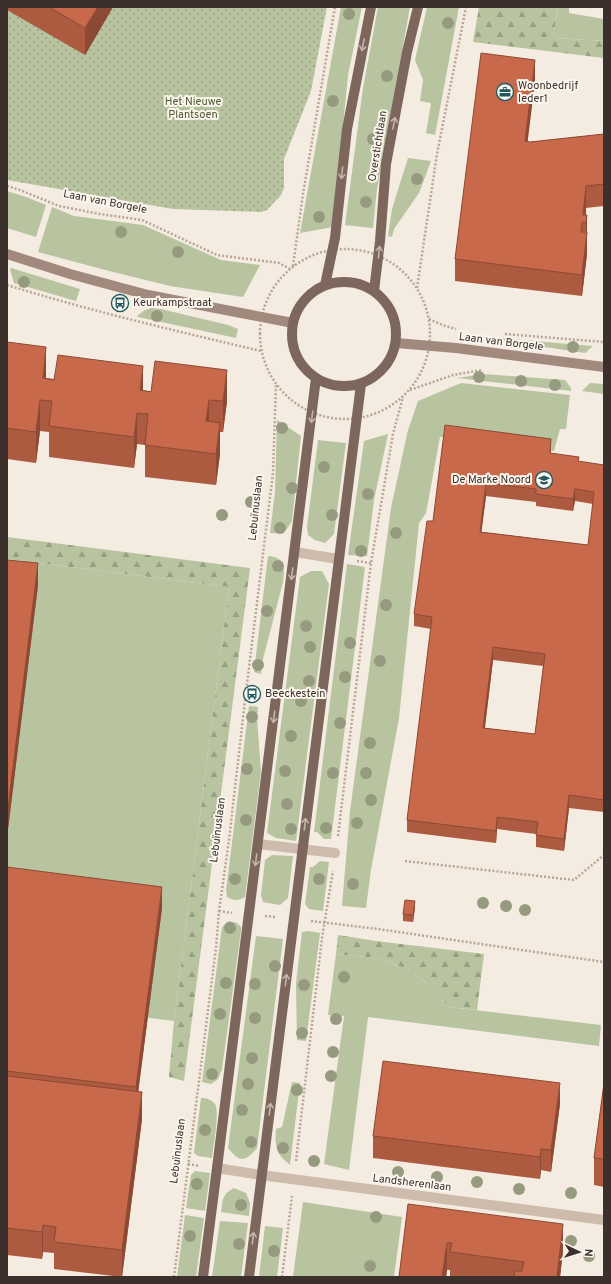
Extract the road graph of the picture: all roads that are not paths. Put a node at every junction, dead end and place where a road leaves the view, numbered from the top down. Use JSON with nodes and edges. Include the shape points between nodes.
{"nodes":[{"id":1,"x":371,"y":7,"type":"edge"},
{"id":2,"x":418,"y":7,"type":"edge"},
{"id":3,"x":7,"y":254,"type":"edge"},
{"id":4,"x":325,"y":285,"type":"junction"},
{"id":5,"x":374,"y":291,"type":"junction"},
{"id":6,"x":293,"y":323,"type":"junction"},
{"id":7,"x":396,"y":343,"type":"junction"},
{"id":8,"x":604,"y":367,"type":"edge"},
{"id":9,"x":316,"y":378,"type":"junction"},
{"id":10,"x":361,"y":384,"type":"junction"},
{"id":11,"x":294,"y":552,"type":"junction"},
{"id":12,"x":338,"y":559,"type":"junction"},
{"id":13,"x":258,"y":844,"type":"junction"},
{"id":14,"x":302,"y":850,"type":"junction"},
{"id":15,"x":335,"y":853,"type":"dead end"},
{"id":16,"x":217,"y":1168,"type":"junction"},
{"id":17,"x":261,"y":1176,"type":"junction"},
{"id":18,"x":604,"y":1220,"type":"edge"},
{"id":19,"x":203,"y":1277,"type":"edge"},
{"id":20,"x":249,"y":1277,"type":"edge"}],
"edges":[{"from":1,"to":4,"type":"main road","one_way":true,"via":[[347,129],[334,238]]},
{"from":5,"to":2,"type":"main road","name":"Overstichtlaan","one_way":true,"via":[[386,164]]},
{"from":3,"to":6,"type":"street","via":[[148,295]]},
{"from":4,"to":5,"type":"main road","via":[[335,282],[356,283]]},
{"from":4,"to":6,"type":"main road","via":[[305,300]]},
{"from":5,"to":7,"type":"main road","via":[[387,304],[394,319]]},
{"from":6,"to":9,"type":"main road","via":[[293,344],[296,354],[301,364]]},
{"from":7,"to":8,"type":"street","name":"Laan van Borgele"},
{"from":7,"to":10,"type":"main road","via":[[388,364],[372,379]]},
{"from":9,"to":10,"type":"main road","via":[[334,386]]},
{"from":9,"to":11,"type":"main road","one_way":true},
{"from":10,"to":12,"type":"main road"},
{"from":11,"to":12,"type":"street"},
{"from":11,"to":13,"type":"main road","one_way":true},
{"from":14,"to":12,"type":"main road","one_way":true},
{"from":13,"to":14,"type":"street"},
{"from":13,"to":16,"type":"main road","one_way":true},
{"from":14,"to":15,"type":"street"},
{"from":17,"to":14,"type":"main road","one_way":true},
{"from":16,"to":17,"type":"street","name":"Landsherenlaan"},
{"from":16,"to":19,"type":"main road"},
{"from":17,"to":18,"type":"street","name":"Landsherenlaan"},
{"from":20,"to":17,"type":"main road","one_way":true}]}
